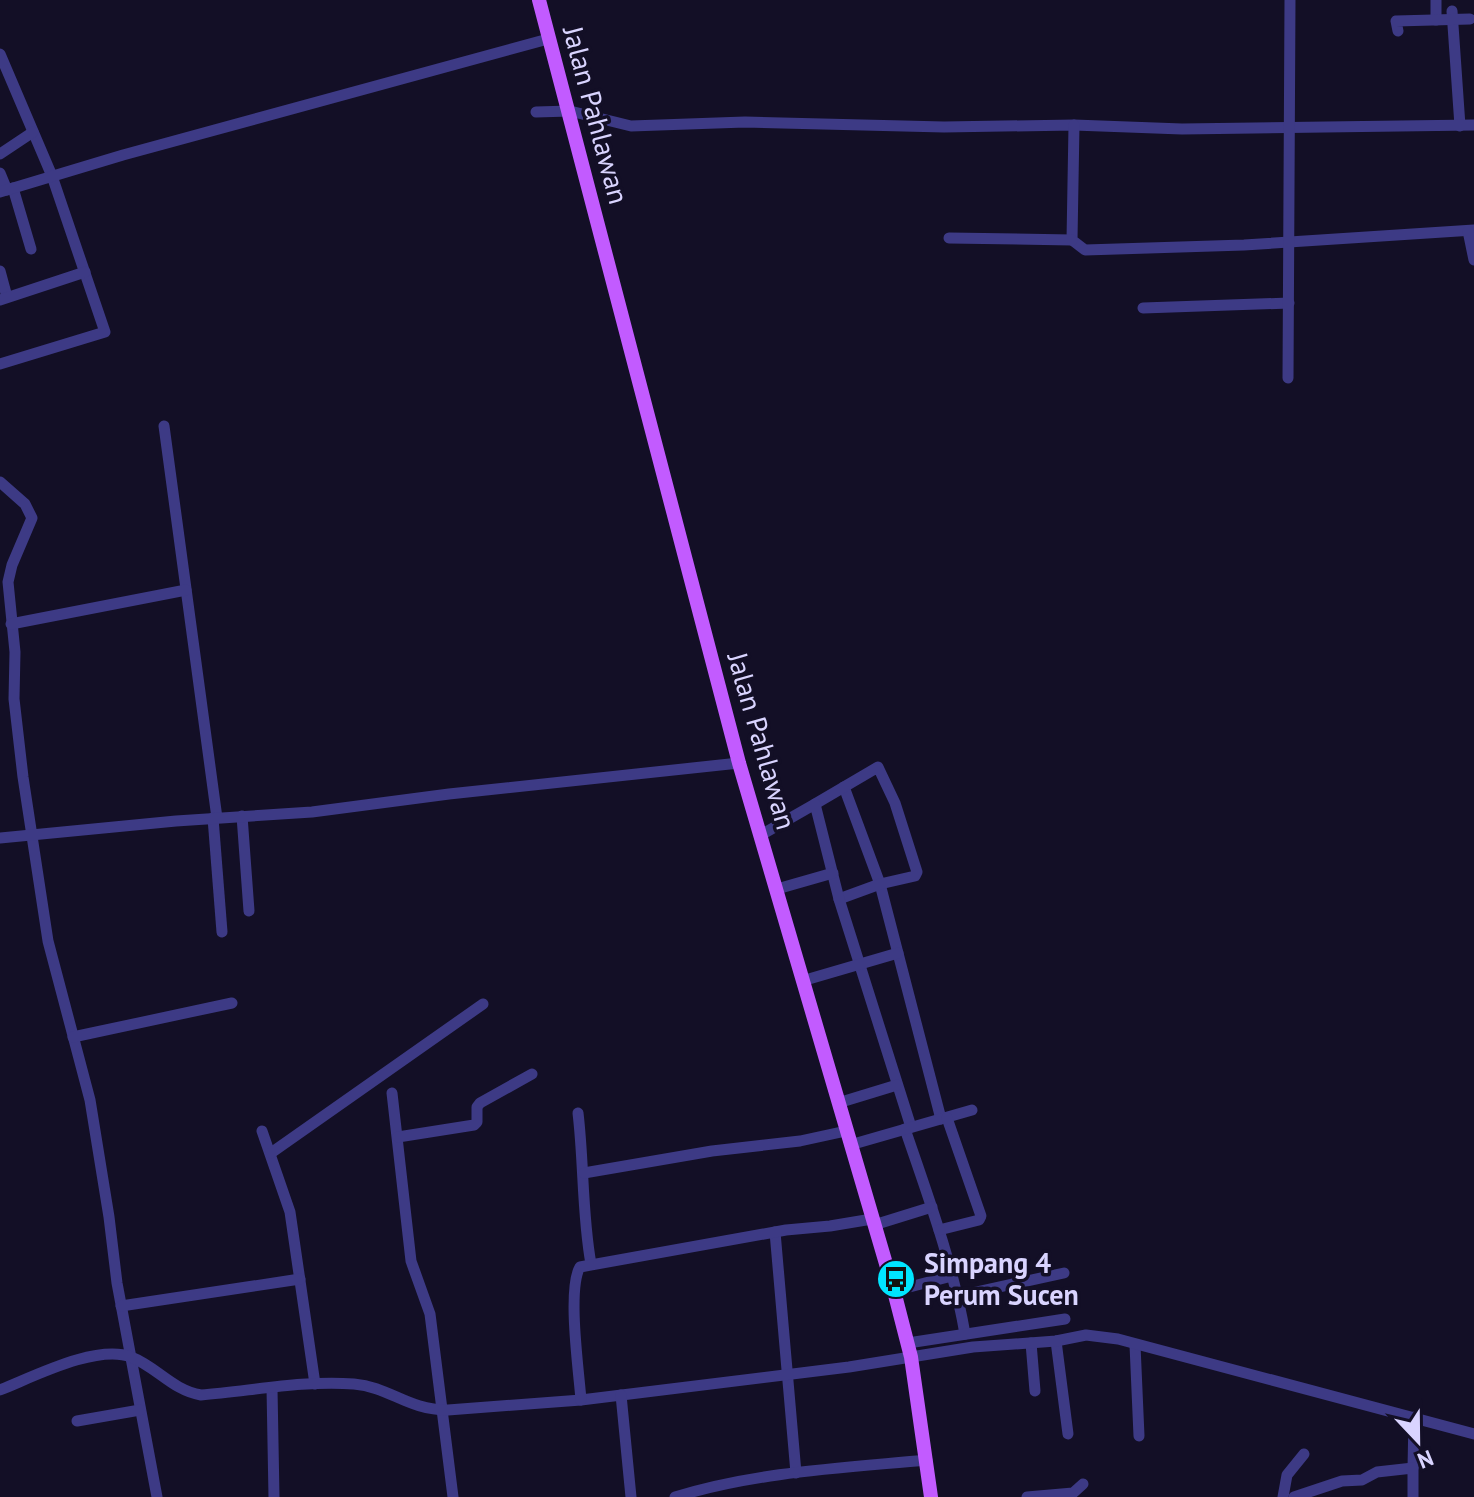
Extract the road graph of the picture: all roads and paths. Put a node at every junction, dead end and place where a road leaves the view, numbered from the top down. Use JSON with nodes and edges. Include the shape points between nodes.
{"nodes":[{"id":1,"x":539,"y":0,"type":"edge"},
{"id":2,"x":1290,"y":0,"type":"edge"},
{"id":3,"x":1436,"y":0,"type":"edge"},
{"id":4,"x":1452,"y":15,"type":"junction"},
{"id":5,"x":1470,"y":19,"type":"dead end"},
{"id":6,"x":1436,"y":20,"type":"junction"},
{"id":7,"x":1398,"y":31,"type":"dead end"},
{"id":8,"x":548,"y":39,"type":"junction"},
{"id":9,"x":0,"y":54,"type":"edge"},
{"id":10,"x":570,"y":111,"type":"junction"},
{"id":11,"x":536,"y":112,"type":"dead end"},
{"id":12,"x":1074,"y":125,"type":"junction"},
{"id":13,"x":1474,"y":125,"type":"edge"},
{"id":14,"x":1289,"y":126,"type":"junction"},
{"id":15,"x":1460,"y":126,"type":"junction"},
{"id":16,"x":33,"y":132,"type":"junction"},
{"id":17,"x":0,"y":154,"type":"edge"},
{"id":18,"x":0,"y":173,"type":"edge"},
{"id":19,"x":52,"y":176,"type":"junction"},
{"id":20,"x":7,"y":190,"type":"edge"},
{"id":21,"x":1471,"y":230,"type":"edge"},
{"id":22,"x":949,"y":238,"type":"dead end"},
{"id":23,"x":1072,"y":240,"type":"junction"},
{"id":24,"x":1290,"y":242,"type":"junction"},
{"id":25,"x":31,"y":249,"type":"dead end"},
{"id":26,"x":1474,"y":260,"type":"edge"},
{"id":27,"x":0,"y":271,"type":"edge"},
{"id":28,"x":85,"y":272,"type":"junction"},
{"id":29,"x":4,"y":298,"type":"edge"},
{"id":30,"x":1289,"y":303,"type":"junction"},
{"id":31,"x":1143,"y":308,"type":"dead end"},
{"id":32,"x":0,"y":364,"type":"edge"},
{"id":33,"x":1288,"y":378,"type":"dead end"},
{"id":34,"x":164,"y":426,"type":"dead end"},
{"id":35,"x":0,"y":482,"type":"edge"},
{"id":36,"x":186,"y":590,"type":"junction"},
{"id":37,"x":11,"y":624,"type":"junction"},
{"id":38,"x":739,"y":763,"type":"junction"},
{"id":39,"x":844,"y":787,"type":"junction"},
{"id":40,"x":815,"y":804,"type":"junction"},
{"id":41,"x":242,"y":816,"type":"junction"},
{"id":42,"x":215,"y":818,"type":"junction"},
{"id":43,"x":30,"y":834,"type":"junction"},
{"id":44,"x":761,"y":835,"type":"junction"},
{"id":45,"x":0,"y":838,"type":"edge"},
{"id":46,"x":833,"y":873,"type":"junction"},
{"id":47,"x":880,"y":884,"type":"junction"},
{"id":48,"x":777,"y":889,"type":"junction"},
{"id":49,"x":839,"y":899,"type":"junction"},
{"id":50,"x":249,"y":911,"type":"dead end"},
{"id":51,"x":222,"y":932,"type":"dead end"},
{"id":52,"x":898,"y":953,"type":"junction"},
{"id":53,"x":860,"y":965,"type":"junction"},
{"id":54,"x":802,"y":981,"type":"junction"},
{"id":55,"x":232,"y":1003,"type":"dead end"},
{"id":56,"x":483,"y":1004,"type":"dead end"},
{"id":57,"x":73,"y":1037,"type":"junction"},
{"id":58,"x":532,"y":1074,"type":"dead end"},
{"id":59,"x":897,"y":1085,"type":"junction"},
{"id":60,"x":392,"y":1093,"type":"dead end"},
{"id":61,"x":838,"y":1103,"type":"junction"},
{"id":62,"x":972,"y":1110,"type":"dead end"},
{"id":63,"x":578,"y":1113,"type":"dead end"},
{"id":64,"x":944,"y":1118,"type":"junction"},
{"id":65,"x":908,"y":1128,"type":"junction"},
{"id":66,"x":262,"y":1131,"type":"dead end"},
{"id":67,"x":398,"y":1137,"type":"junction"},
{"id":68,"x":848,"y":1138,"type":"junction"},
{"id":69,"x":271,"y":1153,"type":"junction"},
{"id":70,"x":584,"y":1173,"type":"junction"},
{"id":71,"x":932,"y":1207,"type":"junction"},
{"id":72,"x":873,"y":1222,"type":"junction"},
{"id":73,"x":939,"y":1230,"type":"junction"},
{"id":74,"x":775,"y":1232,"type":"junction"},
{"id":75,"x":591,"y":1264,"type":"junction"},
{"id":76,"x":1064,"y":1273,"type":"dead end"},
{"id":77,"x":952,"y":1276,"type":"junction"},
{"id":78,"x":300,"y":1279,"type":"junction"},
{"id":79,"x":894,"y":1291,"type":"junction"},
{"id":80,"x":958,"y":1296,"type":"junction"},
{"id":81,"x":121,"y":1306,"type":"junction"},
{"id":82,"x":1065,"y":1319,"type":"dead end"},
{"id":83,"x":965,"y":1334,"type":"junction"},
{"id":84,"x":1056,"y":1341,"type":"junction"},
{"id":85,"x":1031,"y":1343,"type":"junction"},
{"id":86,"x":1135,"y":1345,"type":"junction"},
{"id":87,"x":909,"y":1350,"type":"junction"},
{"id":88,"x":129,"y":1356,"type":"junction"},
{"id":89,"x":789,"y":1375,"type":"junction"},
{"id":90,"x":315,"y":1384,"type":"junction"},
{"id":91,"x":272,"y":1388,"type":"junction"},
{"id":92,"x":0,"y":1390,"type":"edge"},
{"id":93,"x":1035,"y":1391,"type":"dead end"},
{"id":94,"x":621,"y":1395,"type":"junction"},
{"id":95,"x":581,"y":1400,"type":"junction"},
{"id":96,"x":140,"y":1410,"type":"junction"},
{"id":97,"x":441,"y":1410,"type":"junction"},
{"id":98,"x":1414,"y":1417,"type":"junction"},
{"id":99,"x":77,"y":1421,"type":"dead end"},
{"id":100,"x":1068,"y":1434,"type":"dead end"},
{"id":101,"x":1474,"y":1434,"type":"edge"},
{"id":102,"x":1139,"y":1436,"type":"dead end"},
{"id":103,"x":1304,"y":1454,"type":"dead end"},
{"id":104,"x":927,"y":1460,"type":"junction"},
{"id":105,"x":1413,"y":1468,"type":"junction"},
{"id":106,"x":796,"y":1473,"type":"junction"},
{"id":107,"x":1083,"y":1484,"type":"dead end"},
{"id":108,"x":157,"y":1497,"type":"edge"},
{"id":109,"x":274,"y":1497,"type":"edge"},
{"id":110,"x":453,"y":1497,"type":"edge"},
{"id":111,"x":631,"y":1497,"type":"edge"},
{"id":112,"x":675,"y":1497,"type":"edge"},
{"id":113,"x":931,"y":1497,"type":"edge"},
{"id":114,"x":1027,"y":1497,"type":"edge"},
{"id":115,"x":1283,"y":1497,"type":"edge"},
{"id":116,"x":1294,"y":1497,"type":"edge"},
{"id":117,"x":1413,"y":1497,"type":"edge"}],
"edges":[{"from":1,"to":8,"type":"main road","name":"Jalan Pahlawan"},
{"from":2,"to":14,"type":"street"},
{"from":3,"to":6,"type":"street"},
{"from":4,"to":5,"type":"street"},
{"from":4,"to":6,"type":"street"},
{"from":4,"to":15,"type":"street"},
{"from":6,"to":7,"type":"street","via":[[1396,21]]},
{"from":8,"to":10,"type":"main road","name":"Jalan Pahlawan"},
{"from":8,"to":19,"type":"street"},
{"from":9,"to":16,"type":"street"},
{"from":10,"to":11,"type":"street"},
{"from":10,"to":12,"type":"street","via":[[631,126]]},
{"from":10,"to":38,"type":"main road","name":"Jalan Pahlawan"},
{"from":12,"to":14,"type":"street"},
{"from":12,"to":23,"type":"street"},
{"from":13,"to":15,"type":"street"},
{"from":14,"to":15,"type":"street"},
{"from":14,"to":24,"type":"street"},
{"from":16,"to":17,"type":"street"},
{"from":16,"to":19,"type":"street"},
{"from":18,"to":20,"type":"street"},
{"from":19,"to":20,"type":"street"},
{"from":19,"to":28,"type":"street"},
{"from":20,"to":25,"type":"street"},
{"from":21,"to":24,"type":"street"},
{"from":21,"to":26,"type":"street"},
{"from":22,"to":23,"type":"street"},
{"from":23,"to":24,"type":"street","via":[[1085,250]]},
{"from":24,"to":30,"type":"street"},
{"from":27,"to":29,"type":"street"},
{"from":28,"to":29,"type":"street"},
{"from":28,"to":32,"type":"street","via":[[103,335]]},
{"from":30,"to":31,"type":"street"},
{"from":30,"to":33,"type":"street"},
{"from":34,"to":36,"type":"street"},
{"from":35,"to":37,"type":"street","via":[[25,504],[32,518],[8,582]]},
{"from":36,"to":37,"type":"street"},
{"from":36,"to":42,"type":"street"},
{"from":37,"to":43,"type":"street"},
{"from":38,"to":41,"type":"street"},
{"from":38,"to":44,"type":"main road","name":"Jalan Pahlawan"},
{"from":39,"to":40,"type":"street"},
{"from":39,"to":47,"type":"street"},
{"from":39,"to":47,"type":"street","via":[[878,767],[895,803],[917,874]]},
{"from":40,"to":44,"type":"street"},
{"from":40,"to":46,"type":"street"},
{"from":41,"to":42,"type":"street"},
{"from":41,"to":50,"type":"street"},
{"from":42,"to":43,"type":"street"},
{"from":42,"to":51,"type":"street"},
{"from":43,"to":45,"type":"street"},
{"from":43,"to":57,"type":"street","via":[[48,941]]},
{"from":44,"to":48,"type":"main road","name":"Jalan Pahlawan"},
{"from":46,"to":48,"type":"street"},
{"from":46,"to":49,"type":"street"},
{"from":47,"to":49,"type":"street"},
{"from":47,"to":52,"type":"street"},
{"from":48,"to":54,"type":"main road","name":"Jalan Pahlawan"},
{"from":49,"to":53,"type":"street"},
{"from":52,"to":53,"type":"street"},
{"from":52,"to":64,"type":"street"},
{"from":53,"to":54,"type":"street"},
{"from":53,"to":59,"type":"street"},
{"from":54,"to":61,"type":"main road","name":"Jalan Pahlawan"},
{"from":55,"to":57,"type":"street"},
{"from":56,"to":69,"type":"street"},
{"from":57,"to":81,"type":"street","via":[[92,1111]]},
{"from":58,"to":67,"type":"street","via":[[480,1103],[474,1125]]},
{"from":59,"to":61,"type":"street"},
{"from":59,"to":65,"type":"street"},
{"from":60,"to":67,"type":"street"},
{"from":61,"to":68,"type":"main road","name":"Jalan Pahlawan"},
{"from":62,"to":64,"type":"street"},
{"from":63,"to":70,"type":"street"},
{"from":64,"to":65,"type":"street"},
{"from":64,"to":73,"type":"street","via":[[981,1216]]},
{"from":65,"to":68,"type":"street"},
{"from":65,"to":71,"type":"street"},
{"from":66,"to":69,"type":"street"},
{"from":67,"to":97,"type":"street","via":[[411,1261],[428,1305]]},
{"from":68,"to":70,"type":"street","via":[[712,1151]]},
{"from":68,"to":72,"type":"main road","name":"Jalan Pahlawan"},
{"from":69,"to":78,"type":"street","via":[[290,1212]]},
{"from":70,"to":75,"type":"street"},
{"from":71,"to":72,"type":"street"},
{"from":71,"to":73,"type":"street"},
{"from":72,"to":74,"type":"street"},
{"from":72,"to":79,"type":"main road","name":"Jalan Pahlawan"},
{"from":73,"to":77,"type":"street"},
{"from":74,"to":75,"type":"street"},
{"from":74,"to":89,"type":"street"},
{"from":75,"to":95,"type":"street","via":[[580,1267],[576,1277]]},
{"from":76,"to":80,"type":"street"},
{"from":77,"to":79,"type":"street"},
{"from":77,"to":80,"type":"street"},
{"from":78,"to":81,"type":"street"},
{"from":78,"to":90,"type":"street"},
{"from":79,"to":87,"type":"main road","name":"Jalan Pahlawan"},
{"from":80,"to":83,"type":"street"},
{"from":81,"to":88,"type":"street"},
{"from":82,"to":83,"type":"street"},
{"from":83,"to":87,"type":"street"},
{"from":84,"to":85,"type":"street"},
{"from":84,"to":86,"type":"street","via":[[1086,1335]]},
{"from":84,"to":100,"type":"street"},
{"from":85,"to":87,"type":"street"},
{"from":85,"to":93,"type":"street"},
{"from":86,"to":98,"type":"street"},
{"from":86,"to":102,"type":"street"},
{"from":87,"to":89,"type":"street"},
{"from":87,"to":104,"type":"main road","name":"Jalan Pahlawan"},
{"from":88,"to":91,"type":"street","via":[[185,1392]]},
{"from":88,"to":92,"type":"street","via":[[89,1357]]},
{"from":88,"to":96,"type":"street"},
{"from":89,"to":94,"type":"street"},
{"from":89,"to":106,"type":"street"},
{"from":90,"to":91,"type":"street"},
{"from":90,"to":97,"type":"street","via":[[373,1387],[414,1406]]},
{"from":91,"to":109,"type":"street"},
{"from":94,"to":95,"type":"street"},
{"from":94,"to":111,"type":"street"},
{"from":95,"to":97,"type":"street"},
{"from":96,"to":99,"type":"street"},
{"from":96,"to":108,"type":"street"},
{"from":97,"to":110,"type":"street"},
{"from":98,"to":101,"type":"street"},
{"from":98,"to":105,"type":"street"},
{"from":103,"to":115,"type":"street","via":[[1287,1475]]},
{"from":104,"to":106,"type":"street"},
{"from":104,"to":113,"type":"main road","name":"Jalan Pahlawan"},
{"from":105,"to":116,"type":"street","via":[[1377,1472]]},
{"from":105,"to":117,"type":"street"},
{"from":106,"to":112,"type":"street"},
{"from":107,"to":114,"type":"street","via":[[1073,1493]]}]}
